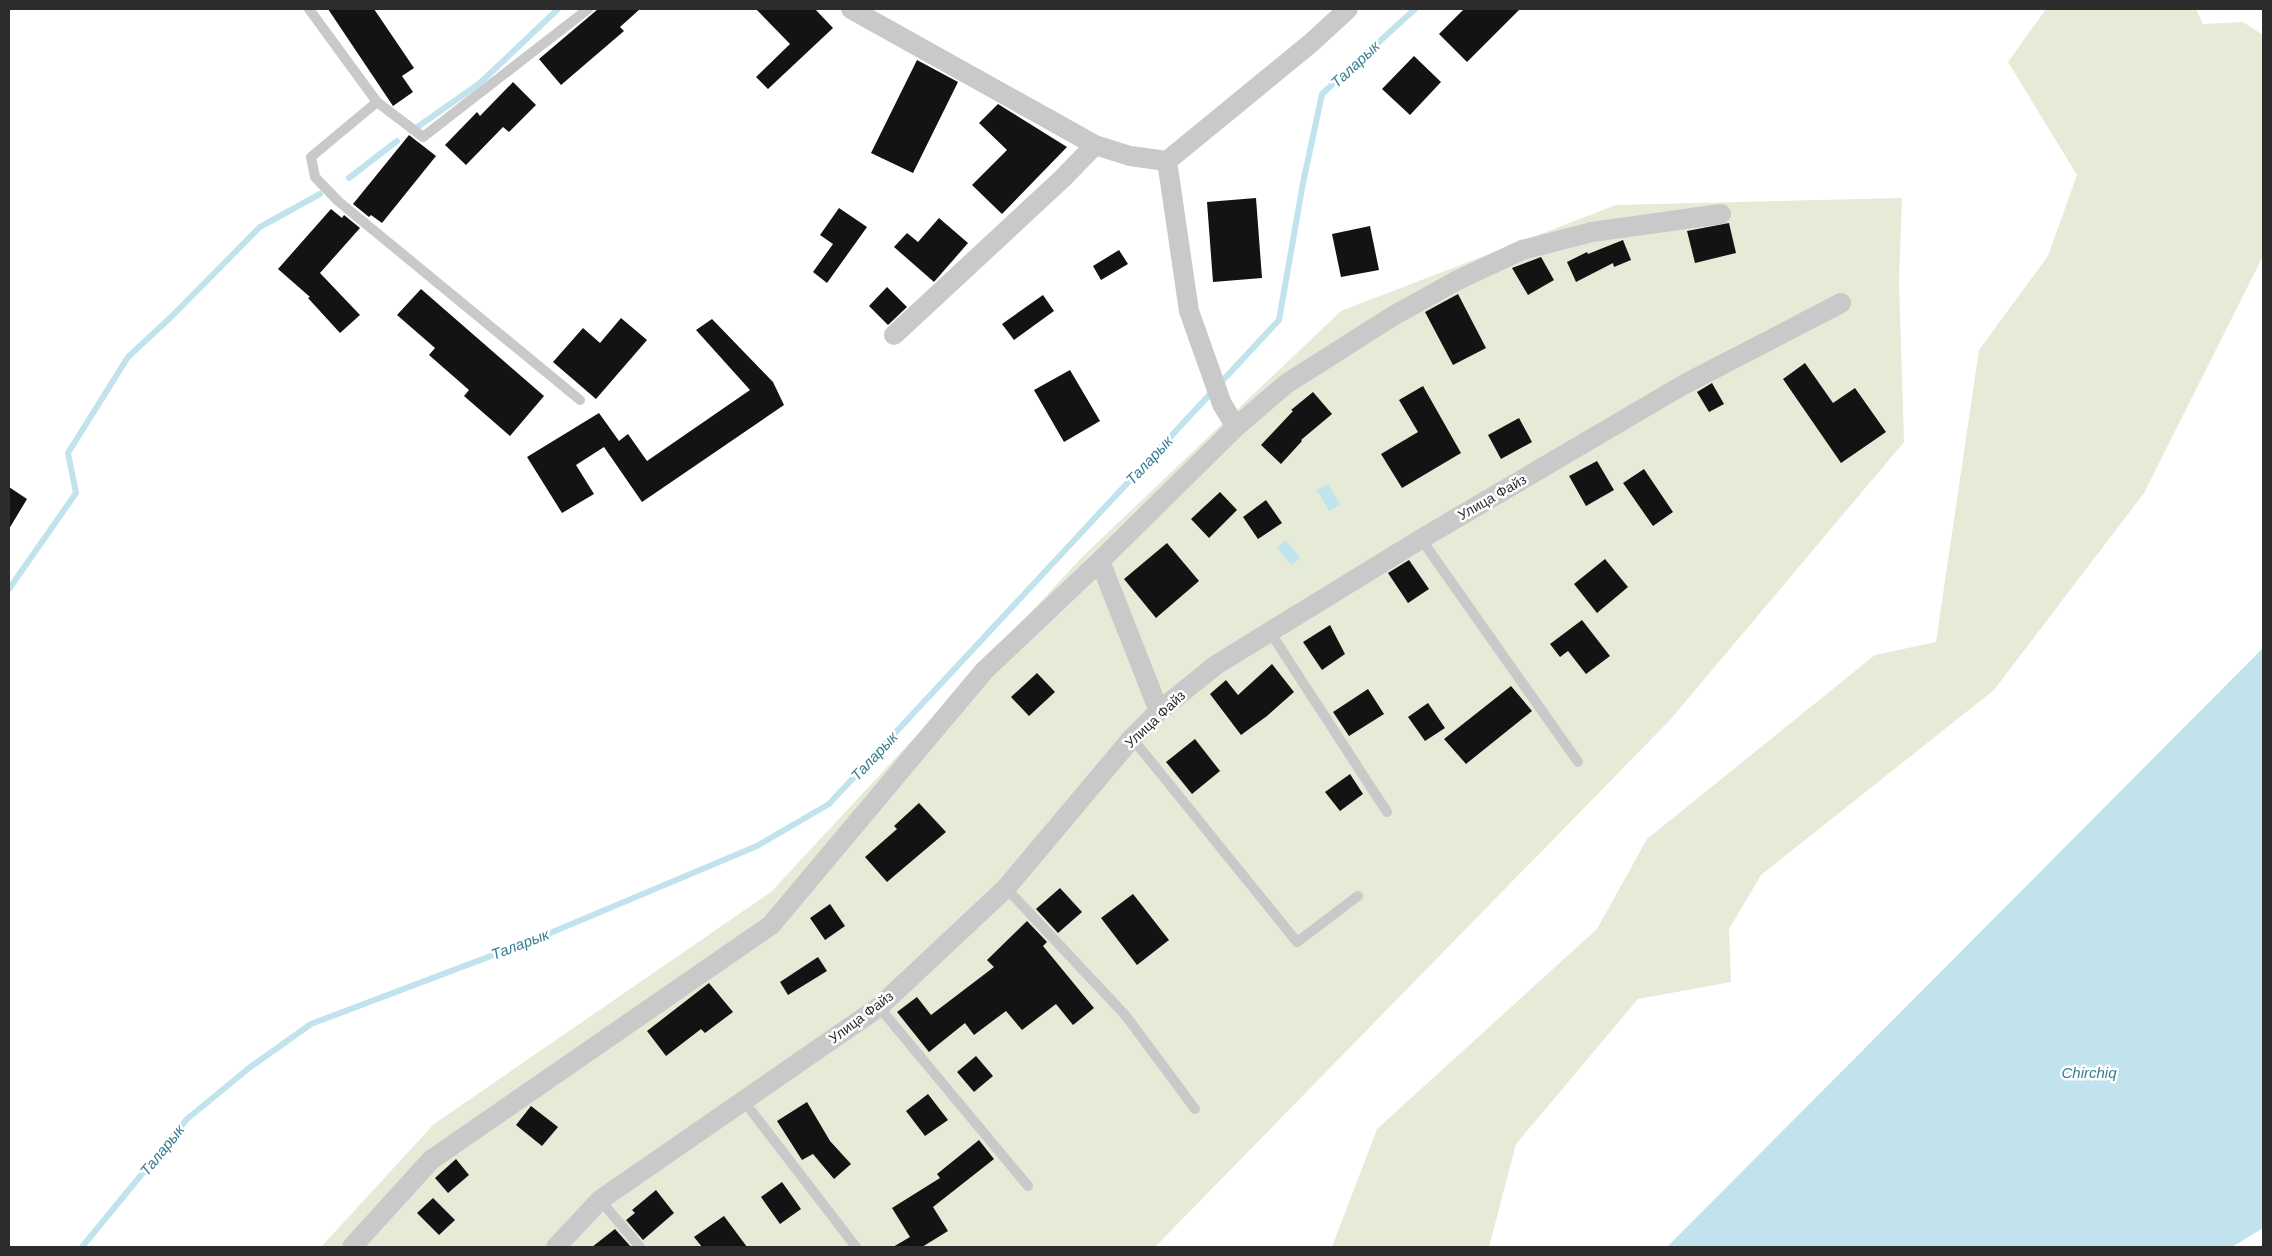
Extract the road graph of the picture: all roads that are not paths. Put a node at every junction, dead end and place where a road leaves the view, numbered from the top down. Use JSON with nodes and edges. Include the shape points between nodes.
{"nodes":[{"id":1,"x":309,"y":9,"type":"edge"},
{"id":2,"x":588,"y":9,"type":"edge"},
{"id":3,"x":852,"y":9,"type":"edge"},
{"id":4,"x":1348,"y":9,"type":"edge"},
{"id":5,"x":377,"y":102,"type":"junction"},
{"id":6,"x":1095,"y":145,"type":"junction"},
{"id":7,"x":1167,"y":161,"type":"junction"},
{"id":8,"x":1722,"y":214,"type":"dead end"},
{"id":9,"x":1841,"y":303,"type":"dead end"},
{"id":10,"x":894,"y":334,"type":"dead end"},
{"id":11,"x":580,"y":400,"type":"dead end"},
{"id":12,"x":1236,"y":427,"type":"junction"},
{"id":13,"x":1421,"y":538,"type":"junction"},
{"id":14,"x":1100,"y":561,"type":"junction"},
{"id":15,"x":1270,"y":632,"type":"junction"},
{"id":16,"x":1159,"y":711,"type":"junction"},
{"id":17,"x":1132,"y":738,"type":"junction"},
{"id":18,"x":1578,"y":762,"type":"dead end"},
{"id":19,"x":1387,"y":812,"type":"dead end"},
{"id":20,"x":1006,"y":888,"type":"junction"},
{"id":21,"x":1358,"y":896,"type":"dead end"},
{"id":22,"x":879,"y":1007,"type":"junction"},
{"id":23,"x":743,"y":1100,"type":"junction"},
{"id":24,"x":1195,"y":1109,"type":"dead end"},
{"id":25,"x":1028,"y":1186,"type":"dead end"},
{"id":26,"x":600,"y":1200,"type":"junction"},
{"id":27,"x":352,"y":1247,"type":"edge"},
{"id":28,"x":556,"y":1247,"type":"edge"},
{"id":29,"x":640,"y":1247,"type":"edge"},
{"id":30,"x":856,"y":1247,"type":"edge"}],
"edges":[{"from":1,"to":5,"type":"lane"},
{"from":2,"to":5,"type":"lane","via":[[423,137]]},
{"from":3,"to":6,"type":"street"},
{"from":4,"to":7,"type":"street"},
{"from":5,"to":11,"type":"lane","via":[[311,157],[315,177],[338,201]]},
{"from":6,"to":7,"type":"street","via":[[1130,156]]},
{"from":6,"to":10,"type":"street"},
{"from":7,"to":12,"type":"street","via":[[1189,311],[1222,404]]},
{"from":8,"to":12,"type":"street","via":[[1592,232],[1522,250],[1393,316],[1286,384]]},
{"from":9,"to":13,"type":"street","name":"Улица Файз","via":[[1683,385]]},
{"from":12,"to":14,"type":"street"},
{"from":13,"to":15,"type":"street","name":"Улица Файз"},
{"from":13,"to":18,"type":"lane"},
{"from":14,"to":16,"type":"street"},
{"from":14,"to":27,"type":"street","via":[[984,671],[771,925],[431,1160]]},
{"from":15,"to":16,"type":"street","name":"Улица Файз","via":[[1216,665]]},
{"from":15,"to":19,"type":"lane"},
{"from":16,"to":17,"type":"street","name":"Улица Файз"},
{"from":17,"to":20,"type":"street","name":"Улица Файз"},
{"from":17,"to":21,"type":"lane","via":[[1297,942]]},
{"from":20,"to":22,"type":"street","name":"Улица Файз"},
{"from":20,"to":24,"type":"lane","via":[[1126,1016]]},
{"from":22,"to":23,"type":"street","name":"Улица Файз"},
{"from":22,"to":25,"type":"lane"},
{"from":23,"to":26,"type":"street","name":"Улица Файз"},
{"from":23,"to":30,"type":"lane"},
{"from":26,"to":28,"type":"street","name":"Улица Файз"},
{"from":26,"to":29,"type":"lane"}]}
